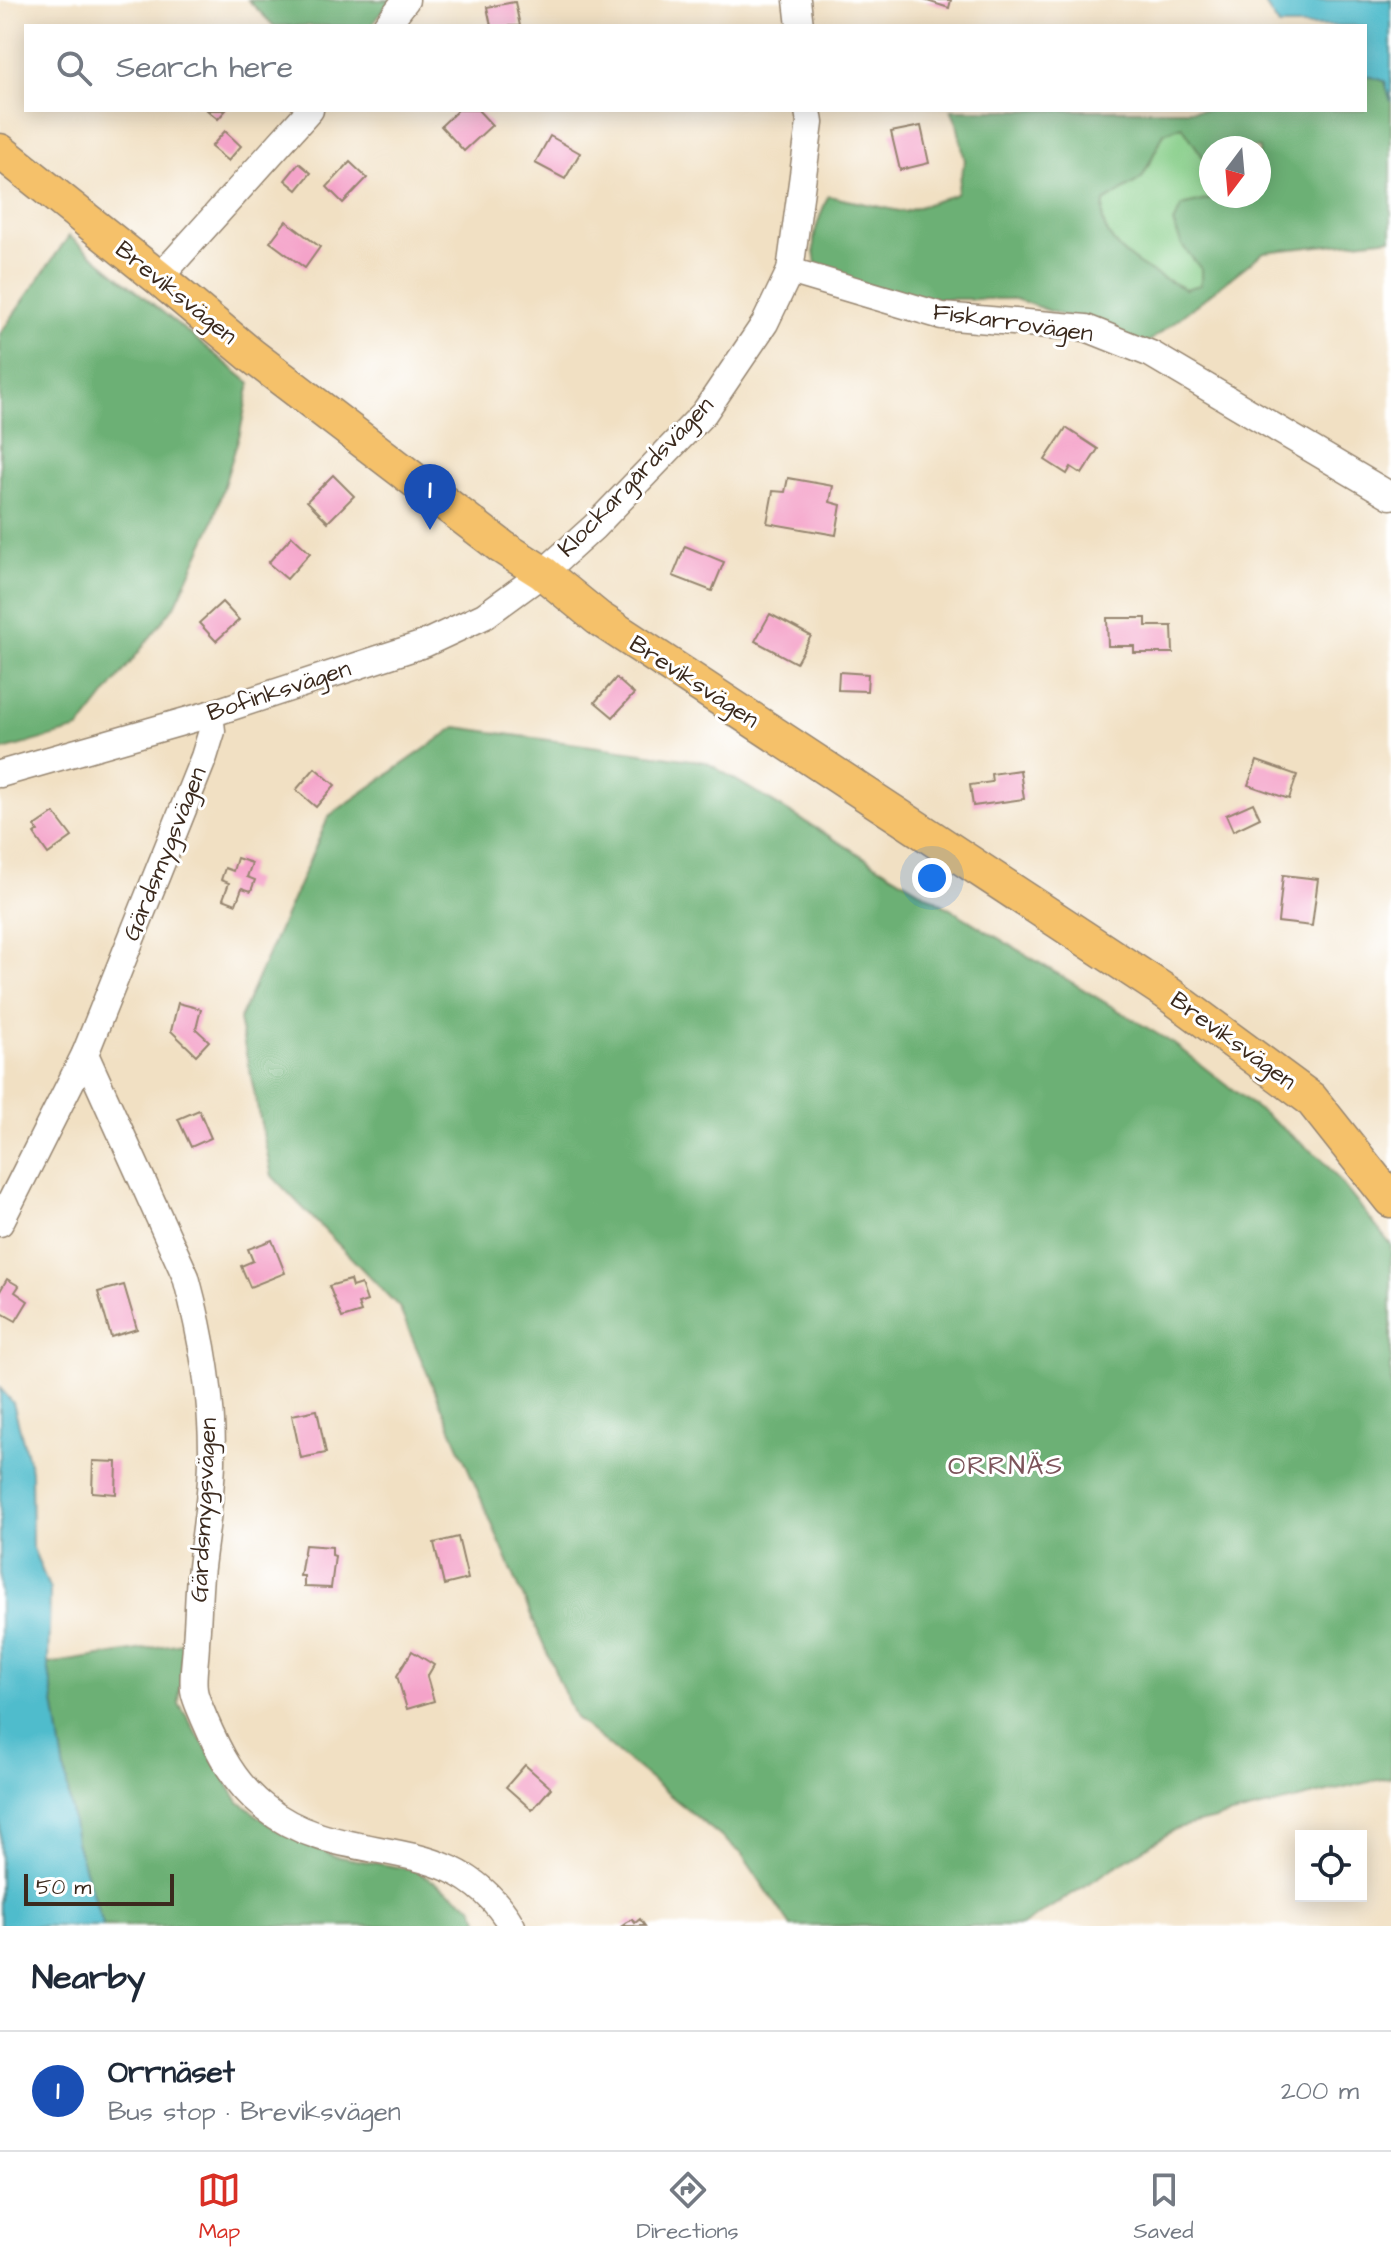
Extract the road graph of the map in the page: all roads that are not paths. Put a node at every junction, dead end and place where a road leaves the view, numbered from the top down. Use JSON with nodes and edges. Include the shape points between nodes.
{"nodes":[{"id":1,"x":406,"y":0,"type":"edge"},
{"id":2,"x":797,"y":0,"type":"edge"},
{"id":3,"x":388,"y":24,"type":"edge"},
{"id":4,"x":800,"y":24,"type":"edge"},
{"id":5,"x":308,"y":112,"type":"edge"},
{"id":6,"x":808,"y":112,"type":"edge"},
{"id":7,"x":0,"y":151,"type":"edge"},
{"id":8,"x":790,"y":271,"type":"junction"},
{"id":9,"x":159,"y":278,"type":"junction"},
{"id":10,"x":1391,"y":496,"type":"edge"},
{"id":11,"x":543,"y":573,"type":"junction"},
{"id":12,"x":210,"y":714,"type":"junction"},
{"id":13,"x":0,"y":774,"type":"edge"},
{"id":14,"x":85,"y":1054,"type":"junction"},
{"id":15,"x":1391,"y":1200,"type":"edge"},
{"id":16,"x":0,"y":1223,"type":"edge"},
{"id":17,"x":512,"y":1926,"type":"edge"}],
"edges":[{"from":1,"to":3,"type":"street"},
{"from":2,"to":4,"type":"street"},
{"from":5,"to":9,"type":"street"},
{"from":6,"to":8,"type":"street","name":"Klockargårdsvägen"},
{"from":7,"to":9,"type":"main road","name":"Breviksvägen"},
{"from":8,"to":10,"type":"street","name":"Fiskarrovägen","via":[[942,316],[1086,328],[1151,354]]},
{"from":8,"to":11,"type":"street","name":"Klockargårdsvägen","via":[[765,323],[704,413]]},
{"from":9,"to":11,"type":"main road","name":"Breviksvägen","via":[[251,355]]},
{"from":11,"to":12,"type":"street","name":"Bofinksvägen","via":[[484,616],[424,644]]},
{"from":11,"to":15,"type":"main road","name":"Breviksvägen","via":[[598,618],[1178,1000],[1311,1099]]},
{"from":12,"to":13,"type":"street","name":"Bofinksvägen"},
{"from":12,"to":14,"type":"street","name":"Gärdsmygsvägen","via":[[212,731],[204,757]]},
{"from":14,"to":16,"type":"street"},
{"from":14,"to":17,"type":"street","name":"Gärdsmygsvägen","via":[[186,1277],[196,1311],[211,1415],[212,1463],[194,1692],[221,1757],[266,1809],[322,1837],[454,1869],[493,1898]]}]}
